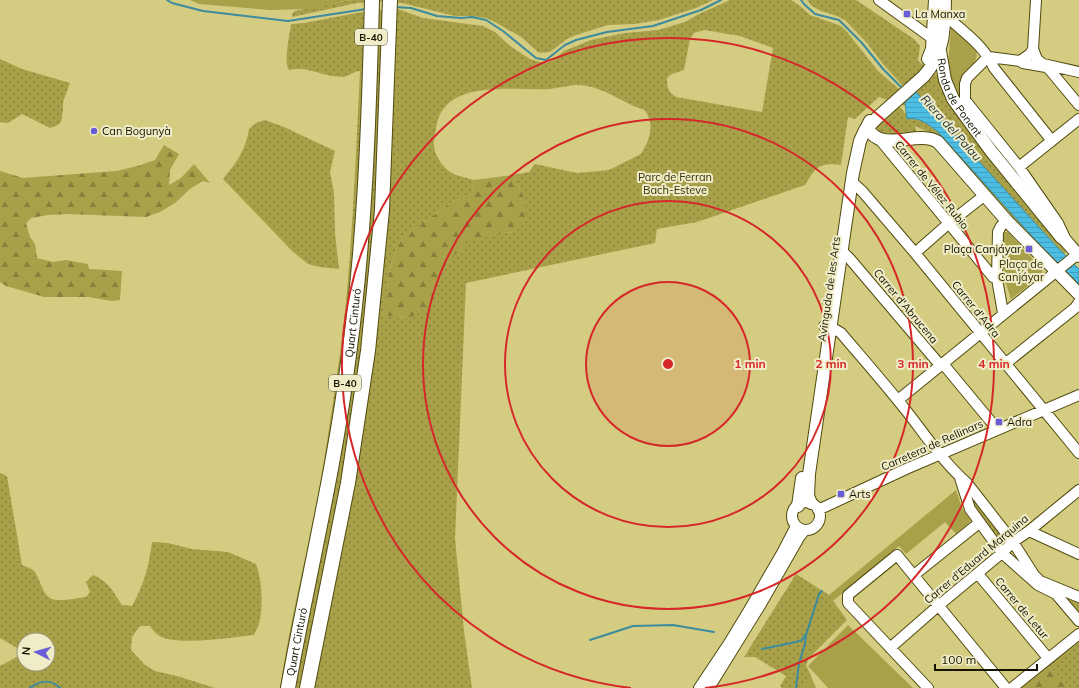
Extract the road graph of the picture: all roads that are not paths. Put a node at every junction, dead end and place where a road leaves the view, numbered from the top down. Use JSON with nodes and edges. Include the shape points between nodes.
{"nodes":[{"id":1,"x":372,"y":0,"type":"edge"},
{"id":2,"x":390,"y":0,"type":"edge"},
{"id":3,"x":879,"y":0,"type":"edge"},
{"id":4,"x":935,"y":0,"type":"edge"},
{"id":5,"x":939,"y":0,"type":"edge"},
{"id":6,"x":1036,"y":0,"type":"edge"},
{"id":7,"x":946,"y":13,"type":"edge"},
{"id":8,"x":933,"y":39,"type":"junction"},
{"id":9,"x":1033,"y":49,"type":"junction"},
{"id":10,"x":940,"y":51,"type":"junction"},
{"id":11,"x":989,"y":57,"type":"junction"},
{"id":12,"x":1020,"y":61,"type":"junction"},
{"id":13,"x":1051,"y":67,"type":"junction"},
{"id":14,"x":1079,"y":72,"type":"edge"},
{"id":15,"x":922,"y":73,"type":"junction"},
{"id":16,"x":1079,"y":98,"type":"edge"},
{"id":17,"x":885,"y":104,"type":"junction"},
{"id":18,"x":1079,"y":104,"type":"edge"},
{"id":19,"x":1079,"y":119,"type":"edge"},
{"id":20,"x":873,"y":135,"type":"junction"},
{"id":21,"x":1052,"y":141,"type":"junction"},
{"id":22,"x":1019,"y":167,"type":"junction"},
{"id":23,"x":852,"y":182,"type":"junction"},
{"id":24,"x":985,"y":195,"type":"junction"},
{"id":25,"x":1007,"y":221,"type":"junction"},
{"id":26,"x":948,"y":224,"type":"junction"},
{"id":27,"x":1065,"y":240,"type":"junction"},
{"id":28,"x":842,"y":251,"type":"junction"},
{"id":29,"x":915,"y":253,"type":"junction"},
{"id":30,"x":1079,"y":254,"type":"edge"},
{"id":31,"x":1057,"y":271,"type":"junction"},
{"id":32,"x":997,"y":279,"type":"junction"},
{"id":33,"x":1079,"y":294,"type":"edge"},
{"id":34,"x":1079,"y":302,"type":"edge"},
{"id":35,"x":1003,"y":313,"type":"junction"},
{"id":36,"x":827,"y":327,"type":"junction"},
{"id":37,"x":980,"y":332,"type":"junction"},
{"id":38,"x":1005,"y":364,"type":"junction"},
{"id":39,"x":940,"y":365,"type":"junction"},
{"id":40,"x":1079,"y":395,"type":"edge"},
{"id":41,"x":898,"y":400,"type":"junction"},
{"id":42,"x":1045,"y":410,"type":"junction"},
{"id":43,"x":998,"y":429,"type":"junction"},
{"id":44,"x":1079,"y":453,"type":"edge"},
{"id":45,"x":940,"y":454,"type":"junction"},
{"id":46,"x":960,"y":476,"type":"junction"},
{"id":47,"x":1079,"y":490,"type":"edge"},
{"id":48,"x":979,"y":499,"type":"junction"},
{"id":49,"x":968,"y":504,"type":"junction"},
{"id":50,"x":798,"y":506,"type":"junction"},
{"id":51,"x":815,"y":507,"type":"junction"},
{"id":52,"x":980,"y":523,"type":"junction"},
{"id":53,"x":801,"y":528,"type":"junction"},
{"id":54,"x":1029,"y":531,"type":"junction"},
{"id":55,"x":1014,"y":542,"type":"junction"},
{"id":56,"x":1002,"y":553,"type":"junction"},
{"id":57,"x":1079,"y":554,"type":"edge"},
{"id":58,"x":978,"y":574,"type":"junction"},
{"id":59,"x":914,"y":575,"type":"junction"},
{"id":60,"x":1079,"y":597,"type":"edge"},
{"id":61,"x":938,"y":606,"type":"junction"},
{"id":62,"x":1079,"y":621,"type":"edge"},
{"id":63,"x":1079,"y":634,"type":"edge"},
{"id":64,"x":890,"y":648,"type":"junction"},
{"id":65,"x":1048,"y":658,"type":"junction"},
{"id":66,"x":288,"y":688,"type":"edge"},
{"id":67,"x":307,"y":688,"type":"edge"},
{"id":68,"x":699,"y":688,"type":"edge"},
{"id":69,"x":709,"y":688,"type":"edge"},
{"id":70,"x":928,"y":688,"type":"edge"},
{"id":71,"x":1006,"y":688,"type":"edge"},
{"id":72,"x":1012,"y":688,"type":"edge"}],
"edges":[{"from":1,"to":66,"type":"highway","name":"Quart Cinturó","number":"B-40","via":[[360,245],[349,356],[334,453]]},
{"from":2,"to":67,"type":"highway","name":"Quart Cinturó","number":"B-40","via":[[382,210],[368,351],[348,483]]},
{"from":3,"to":8,"type":"street","name":"Ronda de Ponent"},
{"from":4,"to":8,"type":"main road"},
{"from":5,"to":7,"type":"main road","via":[[939,6]]},
{"from":6,"to":9,"type":"street"},
{"from":7,"to":10,"type":"main road"},
{"from":7,"to":11,"type":"street"},
{"from":8,"to":10,"type":"street","name":"Ronda de Ponent"},
{"from":8,"to":15,"type":"main road","via":[[932,49]]},
{"from":9,"to":12,"type":"street"},
{"from":9,"to":13,"type":"street","via":[[1040,62]]},
{"from":10,"to":15,"type":"main road","via":[[931,66]]},
{"from":10,"to":27,"type":"main road","name":"Ronda de Ponent","via":[[945,80],[953,99],[991,151]]},
{"from":11,"to":12,"type":"street"},
{"from":11,"to":21,"type":"street","via":[[994,68]]},
{"from":11,"to":22,"type":"street","name":"Ronda de Ponent","via":[[967,78],[965,100]]},
{"from":12,"to":13,"type":"street"},
{"from":13,"to":14,"type":"street"},
{"from":13,"to":16,"type":"street"},
{"from":13,"to":18,"type":"street"},
{"from":15,"to":17,"type":"main road"},
{"from":17,"to":20,"type":"main road"},
{"from":17,"to":36,"type":"main road","name":"Avinguda de les Arts","via":[[865,121],[849,152]]},
{"from":19,"to":21,"type":"street"},
{"from":20,"to":23,"type":"main road","name":"Avinguda de les Arts","via":[[862,135]]},
{"from":20,"to":24,"type":"main road","via":[[933,138]]},
{"from":20,"to":26,"type":"street","name":"Carrer de Vélez Rubio"},
{"from":21,"to":22,"type":"street"},
{"from":22,"to":27,"type":"street","name":"Ronda de Ponent","via":[[1058,223]]},
{"from":23,"to":28,"type":"main road","name":"Avinguda de les Arts"},
{"from":23,"to":29,"type":"street","name":"Carrer d'Adra"},
{"from":24,"to":25,"type":"main road"},
{"from":24,"to":26,"type":"street"},
{"from":25,"to":31,"type":"main road"},
{"from":25,"to":32,"type":"street","via":[[998,232]]},
{"from":26,"to":29,"type":"street"},
{"from":26,"to":32,"type":"street","name":"Carrer de Vélez Rubio","via":[[993,278]]},
{"from":27,"to":30,"type":"main road","name":"Ronda de Ponent"},
{"from":28,"to":36,"type":"main road","name":"Avinguda de les Arts"},
{"from":28,"to":39,"type":"street","name":"Carrer d'Abrucena"},
{"from":29,"to":37,"type":"street","name":"Carrer d'Adra"},
{"from":30,"to":31,"type":"street"},
{"from":31,"to":33,"type":"main road"},
{"from":31,"to":35,"type":"street"},
{"from":32,"to":35,"type":"street"},
{"from":34,"to":38,"type":"street","via":[[1075,308]]},
{"from":35,"to":37,"type":"street"},
{"from":36,"to":41,"type":"street","via":[[841,333]]},
{"from":36,"to":50,"type":"main road","name":"Avinguda de les Arts"},
{"from":36,"to":51,"type":"main road","name":"Avinguda de les Arts","via":[[809,474],[808,496]]},
{"from":37,"to":38,"type":"street","name":"Carrer d'Adra"},
{"from":37,"to":39,"type":"street"},
{"from":38,"to":42,"type":"street","name":"Carrer d'Adra"},
{"from":39,"to":41,"type":"street"},
{"from":39,"to":43,"type":"street","name":"Carrer d'Abrucena","via":[[944,365]]},
{"from":40,"to":42,"type":"street","name":"Carretera de Rellinars"},
{"from":41,"to":45,"type":"street"},
{"from":42,"to":43,"type":"street","name":"Carretera de Rellinars"},
{"from":42,"to":44,"type":"street","name":"Carrer d'Adra"},
{"from":43,"to":45,"type":"street","name":"Carretera de Rellinars"},
{"from":45,"to":46,"type":"street"},
{"from":45,"to":51,"type":"street","name":"Carretera de Rellinars"},
{"from":46,"to":48,"type":"street"},
{"from":46,"to":49,"type":"street"},
{"from":47,"to":54,"type":"street","name":"Carrer d'Eduard Marquina"},
{"from":48,"to":49,"type":"street","via":[[972,498]]},
{"from":48,"to":55,"type":"street"},
{"from":49,"to":52,"type":"street"},
{"from":50,"to":51,"type":"street","via":[[804,503]]},
{"from":50,"to":53,"type":"street","via":[[793,515]]},
{"from":51,"to":53,"type":"street","via":[[820,517],[818,523],[811,529]]},
{"from":52,"to":56,"type":"street"},
{"from":52,"to":59,"type":"street"},
{"from":53,"to":68,"type":"street","via":[[782,553]]},
{"from":53,"to":69,"type":"street","via":[[800,536],[765,597]]},
{"from":54,"to":55,"type":"street","name":"Carrer d'Eduard Marquina"},
{"from":54,"to":57,"type":"street"},
{"from":55,"to":56,"type":"street","name":"Carrer d'Eduard Marquina"},
{"from":55,"to":60,"type":"street","via":[[1040,581]]},
{"from":56,"to":58,"type":"street","name":"Carrer d'Eduard Marquina"},
{"from":56,"to":62,"type":"street","via":[[1038,585],[1056,594]]},
{"from":58,"to":61,"type":"street","name":"Carrer d'Eduard Marquina"},
{"from":58,"to":65,"type":"street","name":"Carrer de Letur"},
{"from":59,"to":61,"type":"street"},
{"from":59,"to":64,"type":"street","via":[[897,555],[848,595],[848,603]]},
{"from":61,"to":64,"type":"street","name":"Carrer d'Eduard Marquina"},
{"from":61,"to":71,"type":"street"},
{"from":63,"to":65,"type":"street"},
{"from":64,"to":70,"type":"street"},
{"from":65,"to":72,"type":"street"}]}
